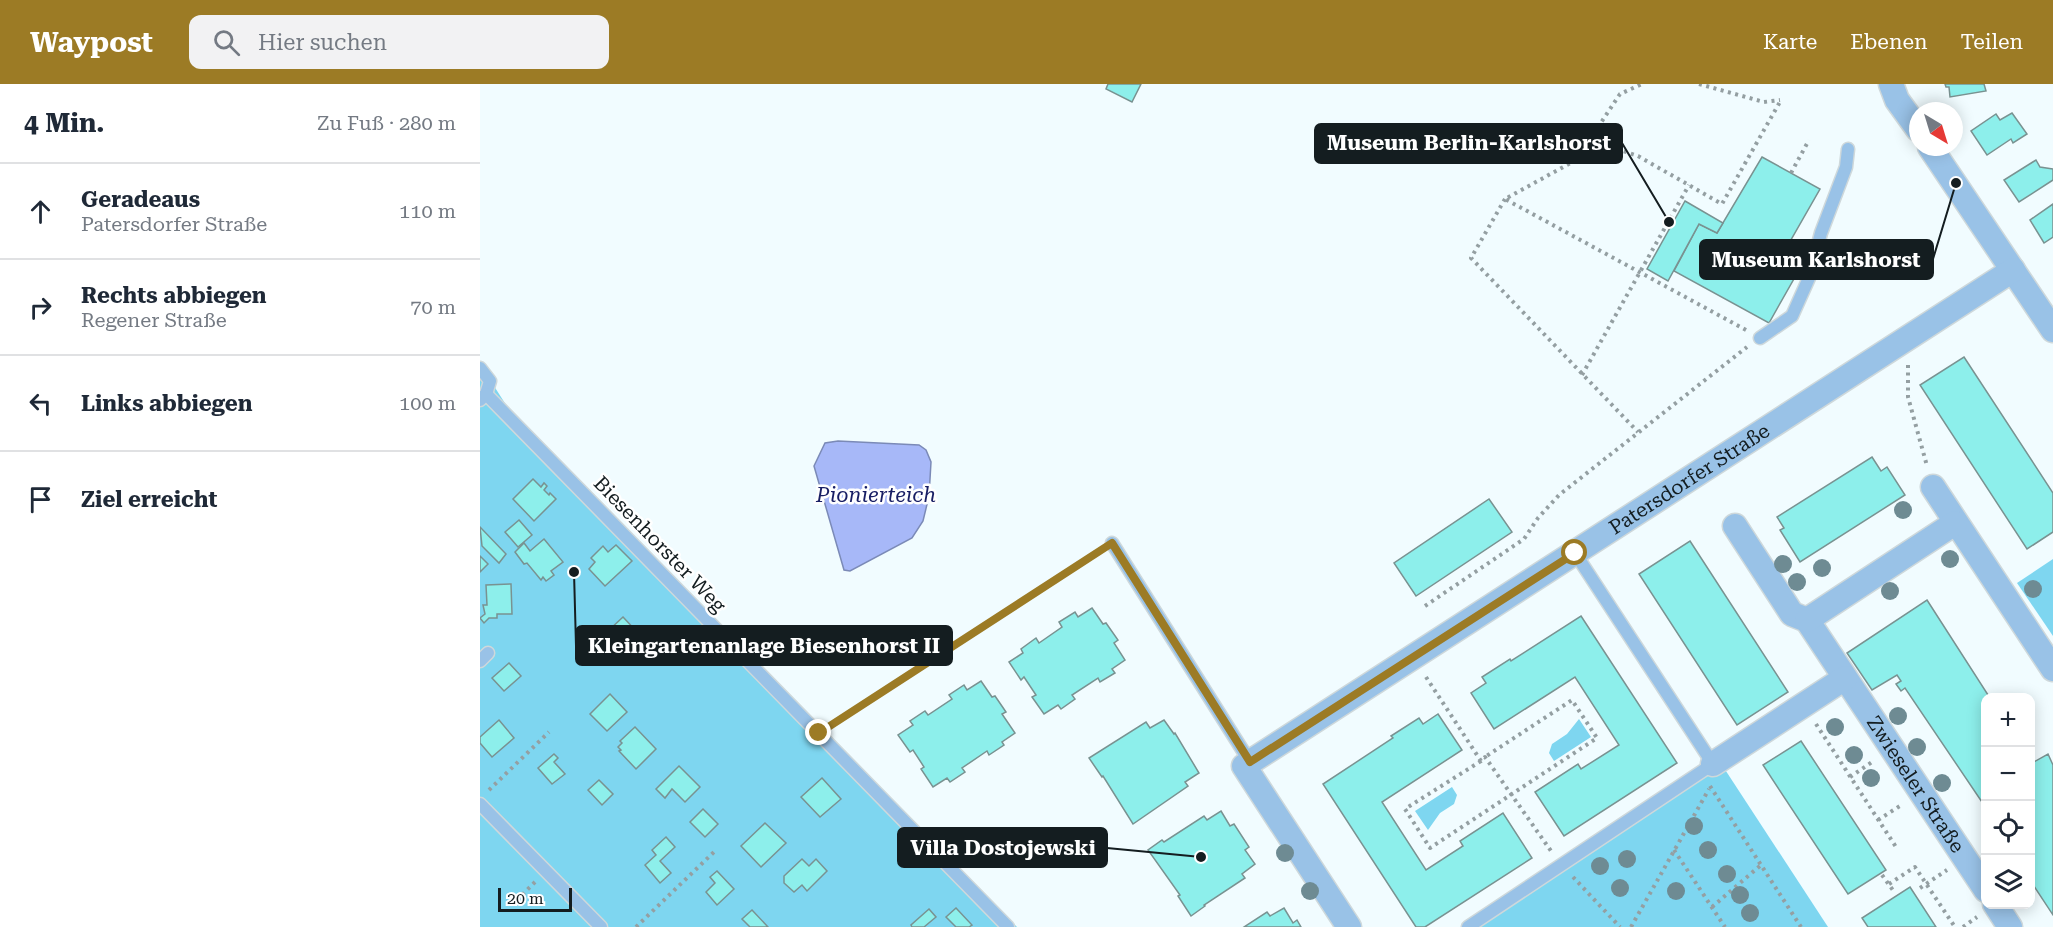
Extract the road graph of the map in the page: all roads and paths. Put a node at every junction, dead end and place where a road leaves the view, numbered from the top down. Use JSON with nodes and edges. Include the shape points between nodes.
{"nodes":[{"id":1,"x":1642,"y":84,"type":"edge"},
{"id":2,"x":1700,"y":84,"type":"edge"},
{"id":3,"x":1891,"y":84,"type":"edge"},
{"id":4,"x":1909,"y":116,"type":"edge"},
{"id":5,"x":1809,"y":140,"type":"dead end"},
{"id":6,"x":1848,"y":149,"type":"dead end"},
{"id":7,"x":1936,"y":156,"type":"edge"},
{"id":8,"x":1576,"y":160,"type":"junction"},
{"id":9,"x":1791,"y":173,"type":"dead end"},
{"id":10,"x":1689,"y":185,"type":"junction"},
{"id":11,"x":1505,"y":199,"type":"junction"},
{"id":12,"x":2013,"y":270,"type":"junction"},
{"id":13,"x":1641,"y":272,"type":"junction"},
{"id":14,"x":2053,"y":330,"type":"edge"},
{"id":15,"x":1760,"y":338,"type":"junction"},
{"id":16,"x":1906,"y":358,"type":"dead end"},
{"id":17,"x":480,"y":368,"type":"edge"},
{"id":18,"x":1582,"y":375,"type":"junction"},
{"id":19,"x":483,"y":397,"type":"edge"},
{"id":20,"x":1638,"y":432,"type":"junction"},
{"id":21,"x":1933,"y":487,"type":"joint"},
{"id":22,"x":1955,"y":523,"type":"junction"},
{"id":23,"x":1735,"y":526,"type":"dead end"},
{"id":24,"x":1112,"y":543,"type":"joint"},
{"id":25,"x":1575,"y":553,"type":"junction"},
{"id":26,"x":1425,"y":606,"type":"dead end"},
{"id":27,"x":1807,"y":620,"type":"junction"},
{"id":28,"x":2053,"y":669,"type":"edge"},
{"id":29,"x":1427,"y":678,"type":"dead end"},
{"id":30,"x":1845,"y":678,"type":"junction"},
{"id":31,"x":1805,"y":706,"type":"junction"},
{"id":32,"x":549,"y":732,"type":"dead end"},
{"id":33,"x":819,"y":733,"type":"junction"},
{"id":34,"x":1485,"y":757,"type":"junction"},
{"id":35,"x":1481,"y":761,"type":"junction"},
{"id":36,"x":1247,"y":764,"type":"junction"},
{"id":37,"x":1708,"y":775,"type":"junction"},
{"id":38,"x":488,"y":792,"type":"dead end"},
{"id":39,"x":1510,"y":795,"type":"junction"},
{"id":40,"x":480,"y":804,"type":"edge"},
{"id":41,"x":1896,"y":847,"type":"dead end"},
{"id":42,"x":1674,"y":850,"type":"junction"},
{"id":43,"x":715,"y":851,"type":"dead end"},
{"id":44,"x":1964,"y":859,"type":"junction"},
{"id":45,"x":1562,"y":865,"type":"junction"},
{"id":46,"x":1761,"y":865,"type":"junction"},
{"id":47,"x":546,"y":871,"type":"junction"},
{"id":48,"x":1882,"y":875,"type":"dead end"},
{"id":49,"x":1981,"y":883,"type":"edge"},
{"id":50,"x":1889,"y":884,"type":"junction"},
{"id":51,"x":1926,"y":884,"type":"junction"},
{"id":52,"x":1920,"y":888,"type":"dead end"},
{"id":53,"x":1895,"y":893,"type":"dead end"},
{"id":54,"x":517,"y":900,"type":"dead end"},
{"id":55,"x":1712,"y":908,"type":"junction"},
{"id":56,"x":1998,"y":909,"type":"edge"},
{"id":57,"x":601,"y":927,"type":"edge"},
{"id":58,"x":636,"y":927,"type":"edge"},
{"id":59,"x":1008,"y":927,"type":"edge"},
{"id":60,"x":1349,"y":927,"type":"edge"},
{"id":61,"x":1468,"y":927,"type":"edge"},
{"id":62,"x":1620,"y":927,"type":"edge"},
{"id":63,"x":1631,"y":927,"type":"edge"},
{"id":64,"x":1725,"y":927,"type":"edge"},
{"id":65,"x":1801,"y":927,"type":"edge"},
{"id":66,"x":1955,"y":927,"type":"edge"},
{"id":67,"x":2010,"y":927,"type":"edge"}],
"edges":[{"from":1,"to":8,"type":"path","via":[[1620,94]]},
{"from":2,"to":10,"type":"path","via":[[1764,102],[1780,100],[1722,204]]},
{"from":3,"to":4,"type":"street"},
{"from":5,"to":9,"type":"path"},
{"from":6,"to":15,"type":"lane","via":[[1846,167],[1809,278],[1792,316]]},
{"from":7,"to":12,"type":"street"},
{"from":8,"to":10,"type":"path","via":[[1599,151],[1620,150]]},
{"from":8,"to":11,"type":"path"},
{"from":10,"to":13,"type":"path"},
{"from":11,"to":13,"type":"path"},
{"from":11,"to":18,"type":"path","via":[[1472,258]]},
{"from":12,"to":14,"type":"street"},
{"from":12,"to":25,"type":"street","name":"Patersdorfer Straße"},
{"from":13,"to":15,"type":"path"},
{"from":13,"to":18,"type":"path"},
{"from":15,"to":20,"type":"path"},
{"from":16,"to":21,"type":"path","via":[[1908,398]]},
{"from":17,"to":19,"type":"lane","via":[[490,381]]},
{"from":18,"to":20,"type":"path"},
{"from":19,"to":33,"type":"lane","name":"Biesenhorster Weg"},
{"from":20,"to":26,"type":"path","via":[[1558,495],[1524,540]]},
{"from":21,"to":22,"type":"street"},
{"from":22,"to":27,"type":"street"},
{"from":22,"to":28,"type":"street"},
{"from":23,"to":27,"type":"street","name":"Zwieseler Straße","via":[[1792,614]]},
{"from":24,"to":33,"type":"path"},
{"from":24,"to":36,"type":"lane"},
{"from":25,"to":36,"type":"street","name":"Patersdorfer Straße"},
{"from":25,"to":37,"type":"lane"},
{"from":27,"to":30,"type":"street","name":"Zwieseler Straße"},
{"from":29,"to":35,"type":"path"},
{"from":30,"to":31,"type":"street"},
{"from":30,"to":44,"type":"street","name":"Zwieseler Straße"},
{"from":31,"to":37,"type":"street"},
{"from":31,"to":41,"type":"path"},
{"from":32,"to":38,"type":"path"},
{"from":33,"to":59,"type":"lane","name":"Biesenhorster Weg"},
{"from":34,"to":35,"type":"path"},
{"from":34,"to":39,"type":"path"},
{"from":34,"to":39,"type":"path","via":[[1572,700],[1597,738]]},
{"from":35,"to":39,"type":"path","via":[[1405,809],[1430,848]]},
{"from":36,"to":60,"type":"street"},
{"from":37,"to":42,"type":"path"},
{"from":37,"to":45,"type":"lane"},
{"from":37,"to":46,"type":"path"},
{"from":39,"to":45,"type":"path"},
{"from":40,"to":47,"type":"lane"},
{"from":42,"to":55,"type":"path"},
{"from":42,"to":63,"type":"path"},
{"from":43,"to":58,"type":"path"},
{"from":44,"to":49,"type":"street","name":"Zwieseler Straße"},
{"from":44,"to":51,"type":"path"},
{"from":45,"to":61,"type":"lane"},
{"from":45,"to":62,"type":"path"},
{"from":46,"to":55,"type":"path"},
{"from":46,"to":65,"type":"path"},
{"from":47,"to":54,"type":"path"},
{"from":47,"to":57,"type":"lane"},
{"from":48,"to":50,"type":"path"},
{"from":50,"to":51,"type":"path","via":[[1915,867]]},
{"from":50,"to":53,"type":"path"},
{"from":51,"to":52,"type":"path"},
{"from":51,"to":66,"type":"path"},
{"from":55,"to":64,"type":"path"},
{"from":56,"to":67,"type":"street"}]}
